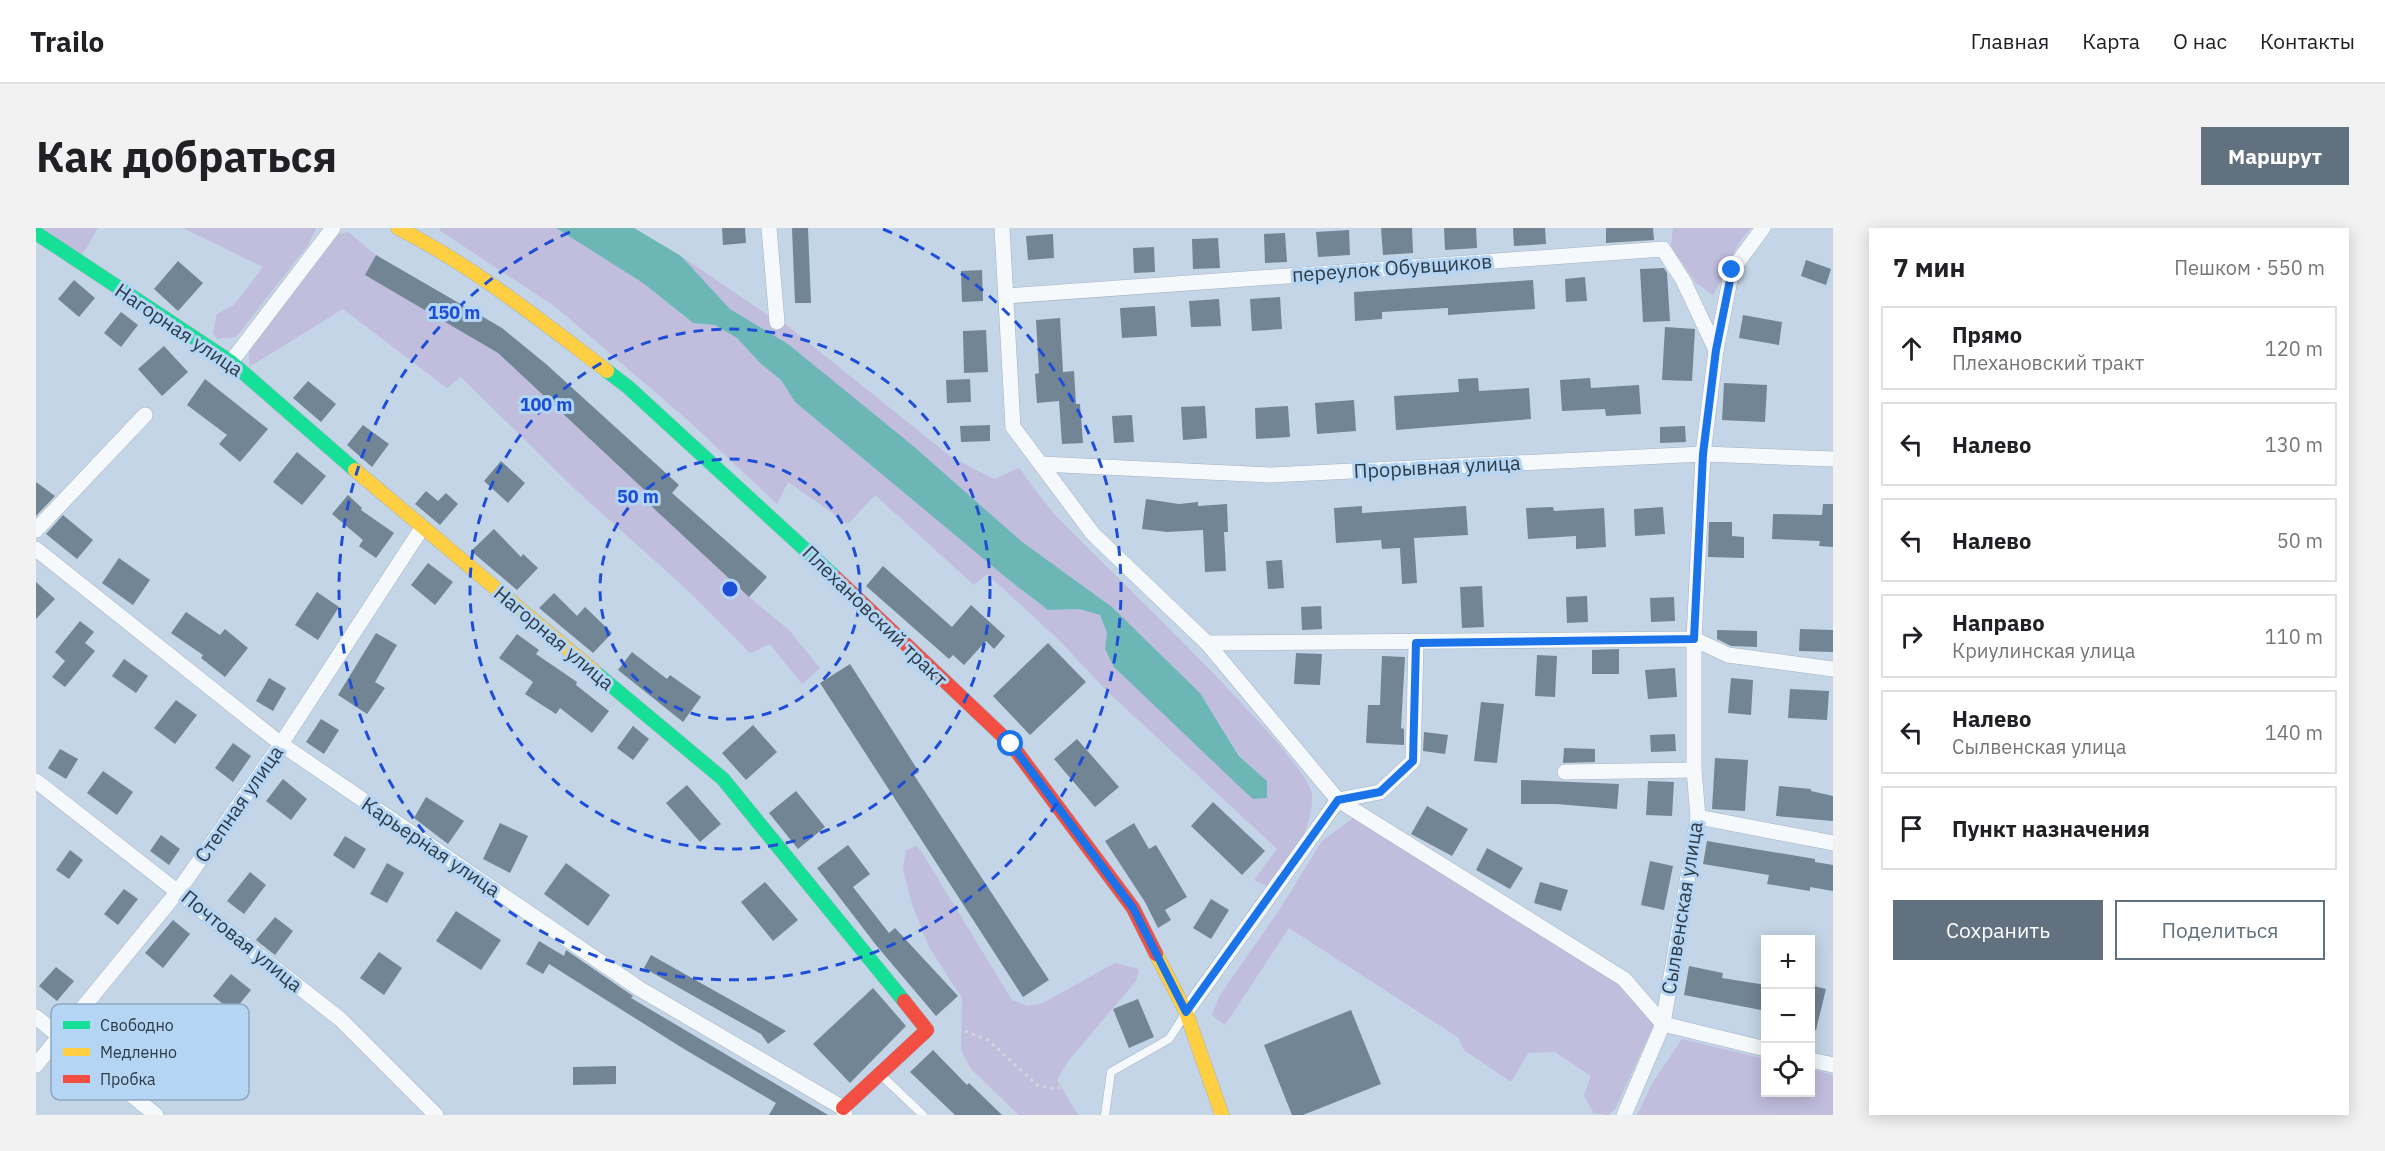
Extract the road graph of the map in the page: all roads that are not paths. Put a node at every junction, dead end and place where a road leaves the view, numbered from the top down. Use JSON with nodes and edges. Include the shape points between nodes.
{"nodes":[{"id":1,"x":333,"y":228,"type":"edge"},
{"id":2,"x":398,"y":228,"type":"edge"},
{"id":3,"x":769,"y":228,"type":"edge"},
{"id":4,"x":1002,"y":228,"type":"edge"},
{"id":5,"x":1763,"y":228,"type":"edge"},
{"id":6,"x":36,"y":233,"type":"edge"},
{"id":7,"x":427,"y":234,"type":"edge"},
{"id":8,"x":1007,"y":296,"type":"junction"},
{"id":9,"x":777,"y":322,"type":"dead end"},
{"id":10,"x":1716,"y":350,"type":"junction"},
{"id":11,"x":231,"y":362,"type":"junction"},
{"id":12,"x":145,"y":416,"type":"dead end"},
{"id":13,"x":1703,"y":454,"type":"junction"},
{"id":14,"x":1833,"y":459,"type":"edge"},
{"id":15,"x":1041,"y":464,"type":"junction"},
{"id":16,"x":422,"y":528,"type":"junction"},
{"id":17,"x":36,"y":530,"type":"edge"},
{"id":18,"x":36,"y":549,"type":"edge"},
{"id":19,"x":1694,"y":639,"type":"junction"},
{"id":20,"x":1207,"y":643,"type":"junction"},
{"id":21,"x":1416,"y":643,"type":"junction"},
{"id":22,"x":1833,"y":669,"type":"edge"},
{"id":23,"x":281,"y":744,"type":"junction"},
{"id":24,"x":1694,"y":770,"type":"junction"},
{"id":25,"x":1565,"y":772,"type":"dead end"},
{"id":26,"x":36,"y":781,"type":"edge"},
{"id":27,"x":1338,"y":800,"type":"junction"},
{"id":28,"x":1698,"y":817,"type":"junction"},
{"id":29,"x":1833,"y":843,"type":"edge"},
{"id":30,"x":179,"y":890,"type":"junction"},
{"id":31,"x":87,"y":1004,"type":"edge"},
{"id":32,"x":1186,"y":1012,"type":"junction"},
{"id":33,"x":36,"y":1017,"type":"edge"},
{"id":34,"x":1663,"y":1024,"type":"junction"},
{"id":35,"x":51,"y":1030,"type":"edge"},
{"id":36,"x":51,"y":1048,"type":"edge"},
{"id":37,"x":1761,"y":1048,"type":"edge"},
{"id":38,"x":1815,"y":1061,"type":"edge"},
{"id":39,"x":36,"y":1065,"type":"edge"},
{"id":40,"x":1833,"y":1065,"type":"edge"},
{"id":41,"x":880,"y":1074,"type":"junction"},
{"id":42,"x":138,"y":1100,"type":"edge"},
{"id":43,"x":844,"y":1112,"type":"edge"},
{"id":44,"x":156,"y":1115,"type":"edge"},
{"id":45,"x":436,"y":1115,"type":"edge"},
{"id":46,"x":923,"y":1115,"type":"edge"},
{"id":47,"x":1106,"y":1115,"type":"edge"},
{"id":48,"x":1221,"y":1115,"type":"edge"},
{"id":49,"x":1624,"y":1115,"type":"edge"}],
"edges":[{"from":1,"to":11,"type":"street"},
{"from":2,"to":7,"type":"street","name":"Плехановский тракт"},
{"from":3,"to":9,"type":"street"},
{"from":4,"to":8,"type":"street"},
{"from":5,"to":10,"type":"street","name":"Сылвенская улица","via":[[1732,270]]},
{"from":6,"to":11,"type":"street","name":"Нагорная улица"},
{"from":7,"to":32,"type":"street","name":"Плехановский тракт","via":[[628,387],[1011,744],[1133,908]]},
{"from":8,"to":10,"type":"street","name":"переулок Обувщиков","via":[[1663,249],[1683,280]]},
{"from":8,"to":15,"type":"street","via":[[1013,428]]},
{"from":10,"to":13,"type":"street","name":"Сылвенская улица"},
{"from":11,"to":16,"type":"street","name":"Нагорная улица"},
{"from":12,"to":17,"type":"street"},
{"from":13,"to":14,"type":"street","name":"Прорывная улица"},
{"from":13,"to":15,"type":"street","name":"Прорывная улица","via":[[1270,475]]},
{"from":13,"to":19,"type":"street","name":"Сылвенская улица"},
{"from":15,"to":20,"type":"street","via":[[1093,534]]},
{"from":16,"to":23,"type":"street","name":"Степная улица"},
{"from":16,"to":41,"type":"street","name":"Нагорная улица","via":[[723,779],[927,1030]]},
{"from":18,"to":23,"type":"street","name":"Карьерная улица"},
{"from":19,"to":21,"type":"street"},
{"from":19,"to":22,"type":"street","via":[[1728,655]]},
{"from":19,"to":24,"type":"street","name":"Сылвенская улица"},
{"from":20,"to":21,"type":"street"},
{"from":20,"to":27,"type":"street"},
{"from":21,"to":27,"type":"street","via":[[1413,761],[1380,792]]},
{"from":23,"to":30,"type":"street","name":"Степная улица"},
{"from":23,"to":43,"type":"street","name":"Карьерная улица","via":[[640,990]]},
{"from":24,"to":25,"type":"street"},
{"from":24,"to":28,"type":"street","name":"Сылвенская улица"},
{"from":26,"to":30,"type":"street","name":"Почтовая улица"},
{"from":27,"to":32,"type":"street"},
{"from":27,"to":34,"type":"street","via":[[1624,979]]},
{"from":28,"to":29,"type":"street"},
{"from":28,"to":34,"type":"street","name":"Сылвенская улица"},
{"from":30,"to":31,"type":"street","name":"Степная улица"},
{"from":30,"to":45,"type":"street","name":"Почтовая улица","via":[[340,1019]]},
{"from":32,"to":47,"type":"lane","via":[[1169,1039],[1111,1072]]},
{"from":32,"to":48,"type":"street","name":"Плехановский тракт"},
{"from":33,"to":35,"type":"street"},
{"from":34,"to":37,"type":"street"},
{"from":34,"to":49,"type":"street","name":"Сылвенская улица"},
{"from":36,"to":39,"type":"street","name":"Степная улица"},
{"from":38,"to":40,"type":"street"},
{"from":41,"to":43,"type":"street"},
{"from":41,"to":46,"type":"lane"},
{"from":42,"to":44,"type":"street"}]}
